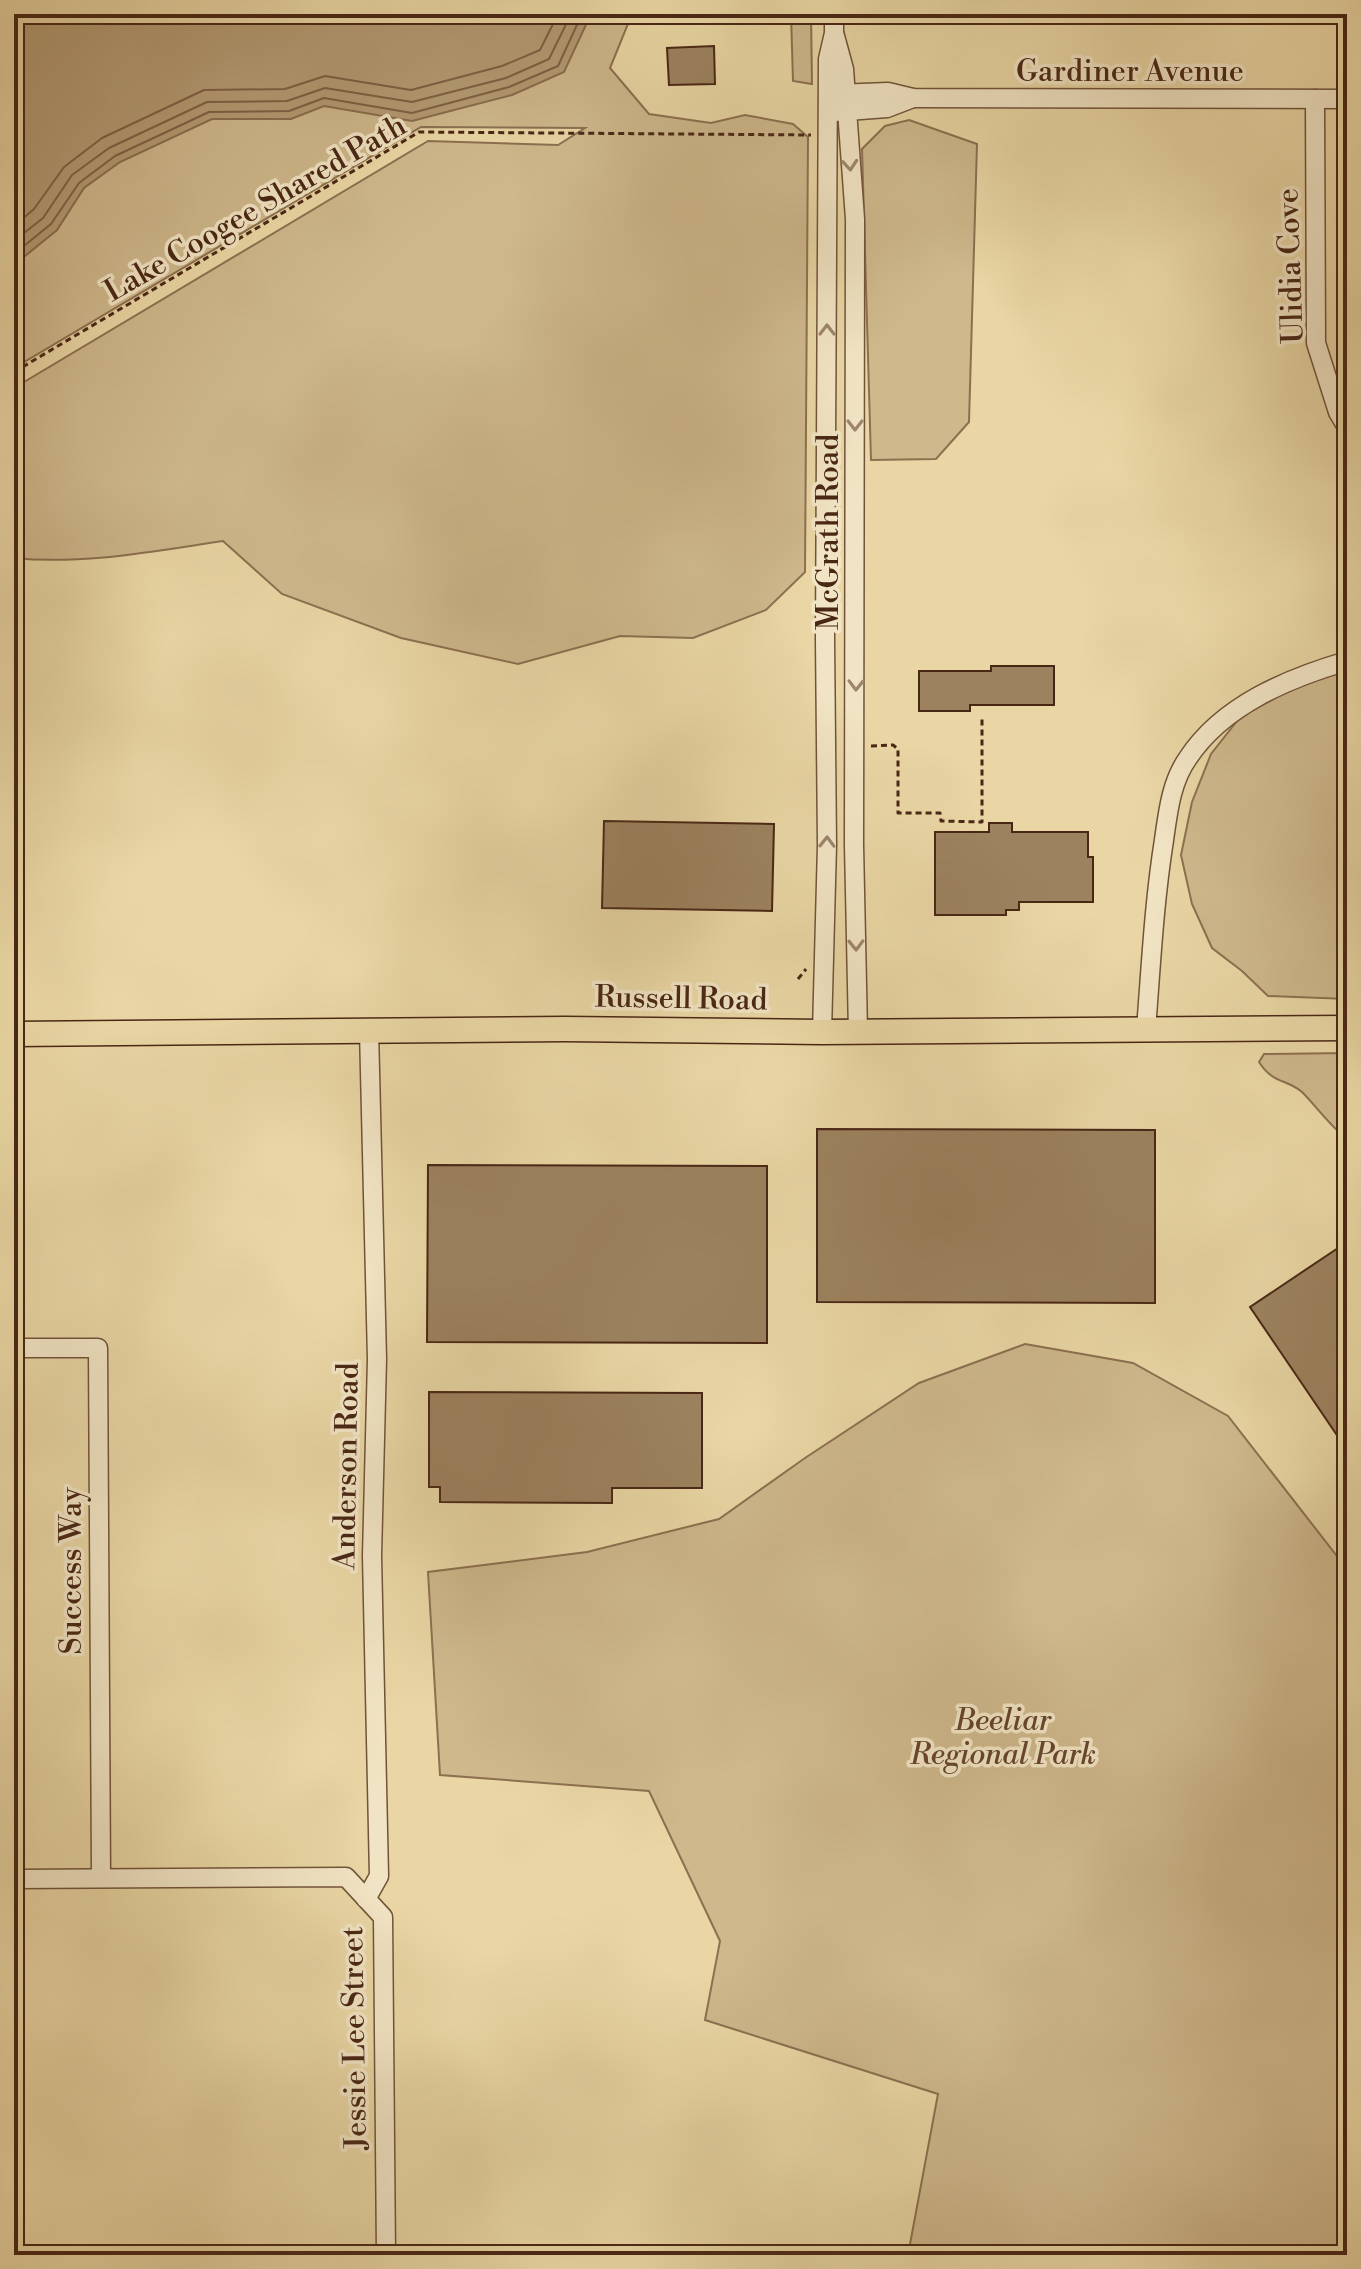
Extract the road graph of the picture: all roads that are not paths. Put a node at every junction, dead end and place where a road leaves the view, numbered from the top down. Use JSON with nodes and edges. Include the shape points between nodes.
{"nodes":[{"id":1,"x":834,"y":24,"type":"edge"},
{"id":2,"x":1315,"y":99,"type":"junction"},
{"id":3,"x":1347,"y":99,"type":"edge"},
{"id":4,"x":837,"y":103,"type":"junction"},
{"id":5,"x":1347,"y":427,"type":"edge"},
{"id":6,"x":1347,"y":661,"type":"edge"},
{"id":7,"x":1347,"y":1028,"type":"edge"},
{"id":8,"x":1146,"y":1029,"type":"junction"},
{"id":9,"x":369,"y":1030,"type":"junction"},
{"id":10,"x":822,"y":1032,"type":"junction"},
{"id":11,"x":858,"y":1032,"type":"junction"},
{"id":12,"x":14,"y":1034,"type":"edge"},
{"id":13,"x":14,"y":1348,"type":"edge"},
{"id":14,"x":101,"y":1877,"type":"junction"},
{"id":15,"x":14,"y":1879,"type":"edge"},
{"id":16,"x":366,"y":1899,"type":"junction"},
{"id":17,"x":386,"y":2255,"type":"edge"}],
"edges":[{"from":1,"to":4,"type":"street","name":"McGrath Road","via":[[828,59]]},
{"from":2,"to":3,"type":"street","name":"Gardiner Avenue"},
{"from":2,"to":4,"type":"street","name":"Gardiner Avenue","via":[[913,98],[888,92]]},
{"from":2,"to":5,"type":"street","name":"Ulidia Cove","via":[[1316,343]]},
{"from":10,"to":4,"type":"street","name":"McGrath Road","one_way":true},
{"from":4,"to":11,"type":"street","name":"McGrath Road","one_way":true,"via":[[855,219]]},
{"from":6,"to":8,"type":"street","via":[[1303,674],[1243,704],[1187,758],[1171,795],[1157,886]]},
{"from":7,"to":8,"type":"main road","name":"Russell Road"},
{"from":8,"to":11,"type":"main road","name":"Russell Road"},
{"from":9,"to":10,"type":"main road","name":"Russell Road"},
{"from":9,"to":12,"type":"main road","name":"Russell Road"},
{"from":9,"to":16,"type":"street","name":"Anderson Road","via":[[377,1359],[372,1556],[379,1876]]},
{"from":10,"to":11,"type":"main road","name":"Russell Road"},
{"from":13,"to":14,"type":"street","name":"Success Way","via":[[98,1348]]},
{"from":14,"to":15,"type":"street","name":"Jessie Lee Street"},
{"from":14,"to":16,"type":"street","name":"Jessie Lee Street","via":[[346,1877]]},
{"from":16,"to":17,"type":"street","name":"Jessie Lee Street","via":[[383,1917]]}]}
